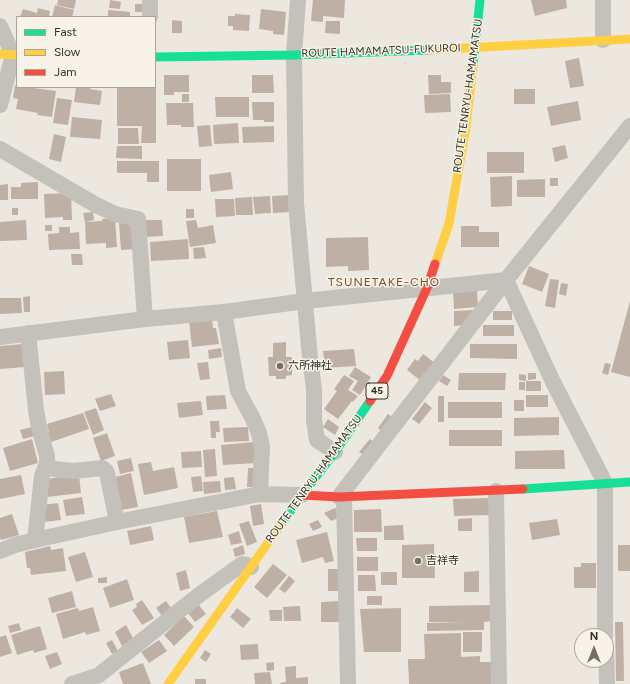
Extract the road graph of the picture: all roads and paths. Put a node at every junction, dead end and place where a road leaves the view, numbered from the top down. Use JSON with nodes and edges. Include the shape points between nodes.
{"nodes":[{"id":1,"x":150,"y":0,"type":"edge"},
{"id":2,"x":298,"y":0,"type":"edge"},
{"id":3,"x":480,"y":0,"type":"edge"},
{"id":4,"x":603,"y":0,"type":"edge"},
{"id":5,"x":150,"y":16,"type":"edge"},
{"id":6,"x":0,"y":26,"type":"edge"},
{"id":7,"x":630,"y":39,"type":"edge"},
{"id":8,"x":603,"y":40,"type":"junction"},
{"id":9,"x":475,"y":48,"type":"junction"},
{"id":10,"x":10,"y":54,"type":"edge"},
{"id":11,"x":294,"y":55,"type":"junction"},
{"id":12,"x":156,"y":57,"type":"edge"},
{"id":13,"x":0,"y":105,"type":"edge"},
{"id":14,"x":630,"y":126,"type":"edge"},
{"id":15,"x":0,"y":149,"type":"edge"},
{"id":16,"x":506,"y":280,"type":"junction"},
{"id":17,"x":427,"y":288,"type":"junction"},
{"id":18,"x":305,"y":301,"type":"junction"},
{"id":19,"x":224,"y":312,"type":"junction"},
{"id":20,"x":145,"y":319,"type":"junction"},
{"id":21,"x":28,"y":333,"type":"junction"},
{"id":22,"x":0,"y":337,"type":"edge"},
{"id":23,"x":335,"y":452,"type":"junction"},
{"id":24,"x":47,"y":463,"type":"junction"},
{"id":25,"x":630,"y":482,"type":"edge"},
{"id":26,"x":605,"y":483,"type":"junction"},
{"id":27,"x":496,"y":491,"type":"junction"},
{"id":28,"x":260,"y":494,"type":"junction"},
{"id":29,"x":302,"y":495,"type":"junction"},
{"id":30,"x":341,"y":497,"type":"junction"},
{"id":31,"x":117,"y":522,"type":"junction"},
{"id":32,"x":35,"y":540,"type":"junction"},
{"id":33,"x":0,"y":551,"type":"edge"},
{"id":34,"x":251,"y":567,"type":"junction"},
{"id":35,"x":605,"y":628,"type":"edge"},
{"id":36,"x":607,"y":668,"type":"edge"},
{"id":37,"x":72,"y":684,"type":"edge"},
{"id":38,"x":168,"y":684,"type":"edge"},
{"id":39,"x":348,"y":684,"type":"edge"},
{"id":40,"x":498,"y":684,"type":"edge"},
{"id":41,"x":607,"y":684,"type":"edge"}],
"edges":[{"from":1,"to":5,"type":"street"},
{"from":2,"to":11,"type":"street"},
{"from":3,"to":9,"type":"main road","name":"ROUTE TENRYU-HAMAMATSU","number":"45"},
{"from":4,"to":8,"type":"street"},
{"from":6,"to":10,"type":"street"},
{"from":7,"to":8,"type":"main road","name":"ROUTE HAMAMATSU-FUKUROI"},
{"from":8,"to":9,"type":"main road","name":"ROUTE HAMAMATSU-FUKUROI"},
{"from":9,"to":11,"type":"main road","name":"ROUTE HAMAMATSU-FUKUROI"},
{"from":9,"to":17,"type":"main road","name":"ROUTE TENRYU-HAMAMATSU","number":"45","via":[[466,127],[449,224]]},
{"from":10,"to":13,"type":"street"},
{"from":11,"to":12,"type":"main road","name":"ROUTE HAMAMATSU-FUKUROI"},
{"from":11,"to":18,"type":"street","via":[[296,203]]},
{"from":14,"to":16,"type":"street"},
{"from":15,"to":20,"type":"street","via":[[96,205],[115,214],[138,219]]},
{"from":16,"to":17,"type":"street"},
{"from":16,"to":26,"type":"street","via":[[553,382]]},
{"from":16,"to":30,"type":"street"},
{"from":17,"to":18,"type":"street"},
{"from":17,"to":23,"type":"main road","name":"ROUTE TENRYU-HAMAMATSU","number":"45","via":[[387,376]]},
{"from":18,"to":19,"type":"street"},
{"from":18,"to":23,"type":"street","via":[[314,389],[314,420],[318,440]]},
{"from":19,"to":20,"type":"street"},
{"from":19,"to":28,"type":"street","via":[[238,391],[259,433],[262,447]]},
{"from":20,"to":21,"type":"street"},
{"from":21,"to":22,"type":"street"},
{"from":21,"to":24,"type":"street","via":[[36,410]]},
{"from":23,"to":29,"type":"main road","name":"ROUTE TENRYU-HAMAMATSU","number":"45"},
{"from":24,"to":31,"type":"street","via":[[54,469],[74,471],[102,468],[106,471]]},
{"from":24,"to":32,"type":"street","via":[[42,476]]},
{"from":25,"to":26,"type":"main road"},
{"from":26,"to":27,"type":"main road"},
{"from":26,"to":35,"type":"street"},
{"from":27,"to":30,"type":"main road"},
{"from":27,"to":40,"type":"street"},
{"from":28,"to":29,"type":"street"},
{"from":28,"to":31,"type":"street"},
{"from":29,"to":30,"type":"main road"},
{"from":29,"to":34,"type":"main road","name":"ROUTE TENRYU-HAMAMATSU","number":"45"},
{"from":30,"to":39,"type":"street"},
{"from":31,"to":32,"type":"street"},
{"from":32,"to":33,"type":"street"},
{"from":34,"to":37,"type":"street","via":[[242,564],[98,675]]},
{"from":34,"to":38,"type":"main road","name":"ROUTE TENRYU-HAMAMATSU","number":"45"},
{"from":36,"to":41,"type":"street"}]}
